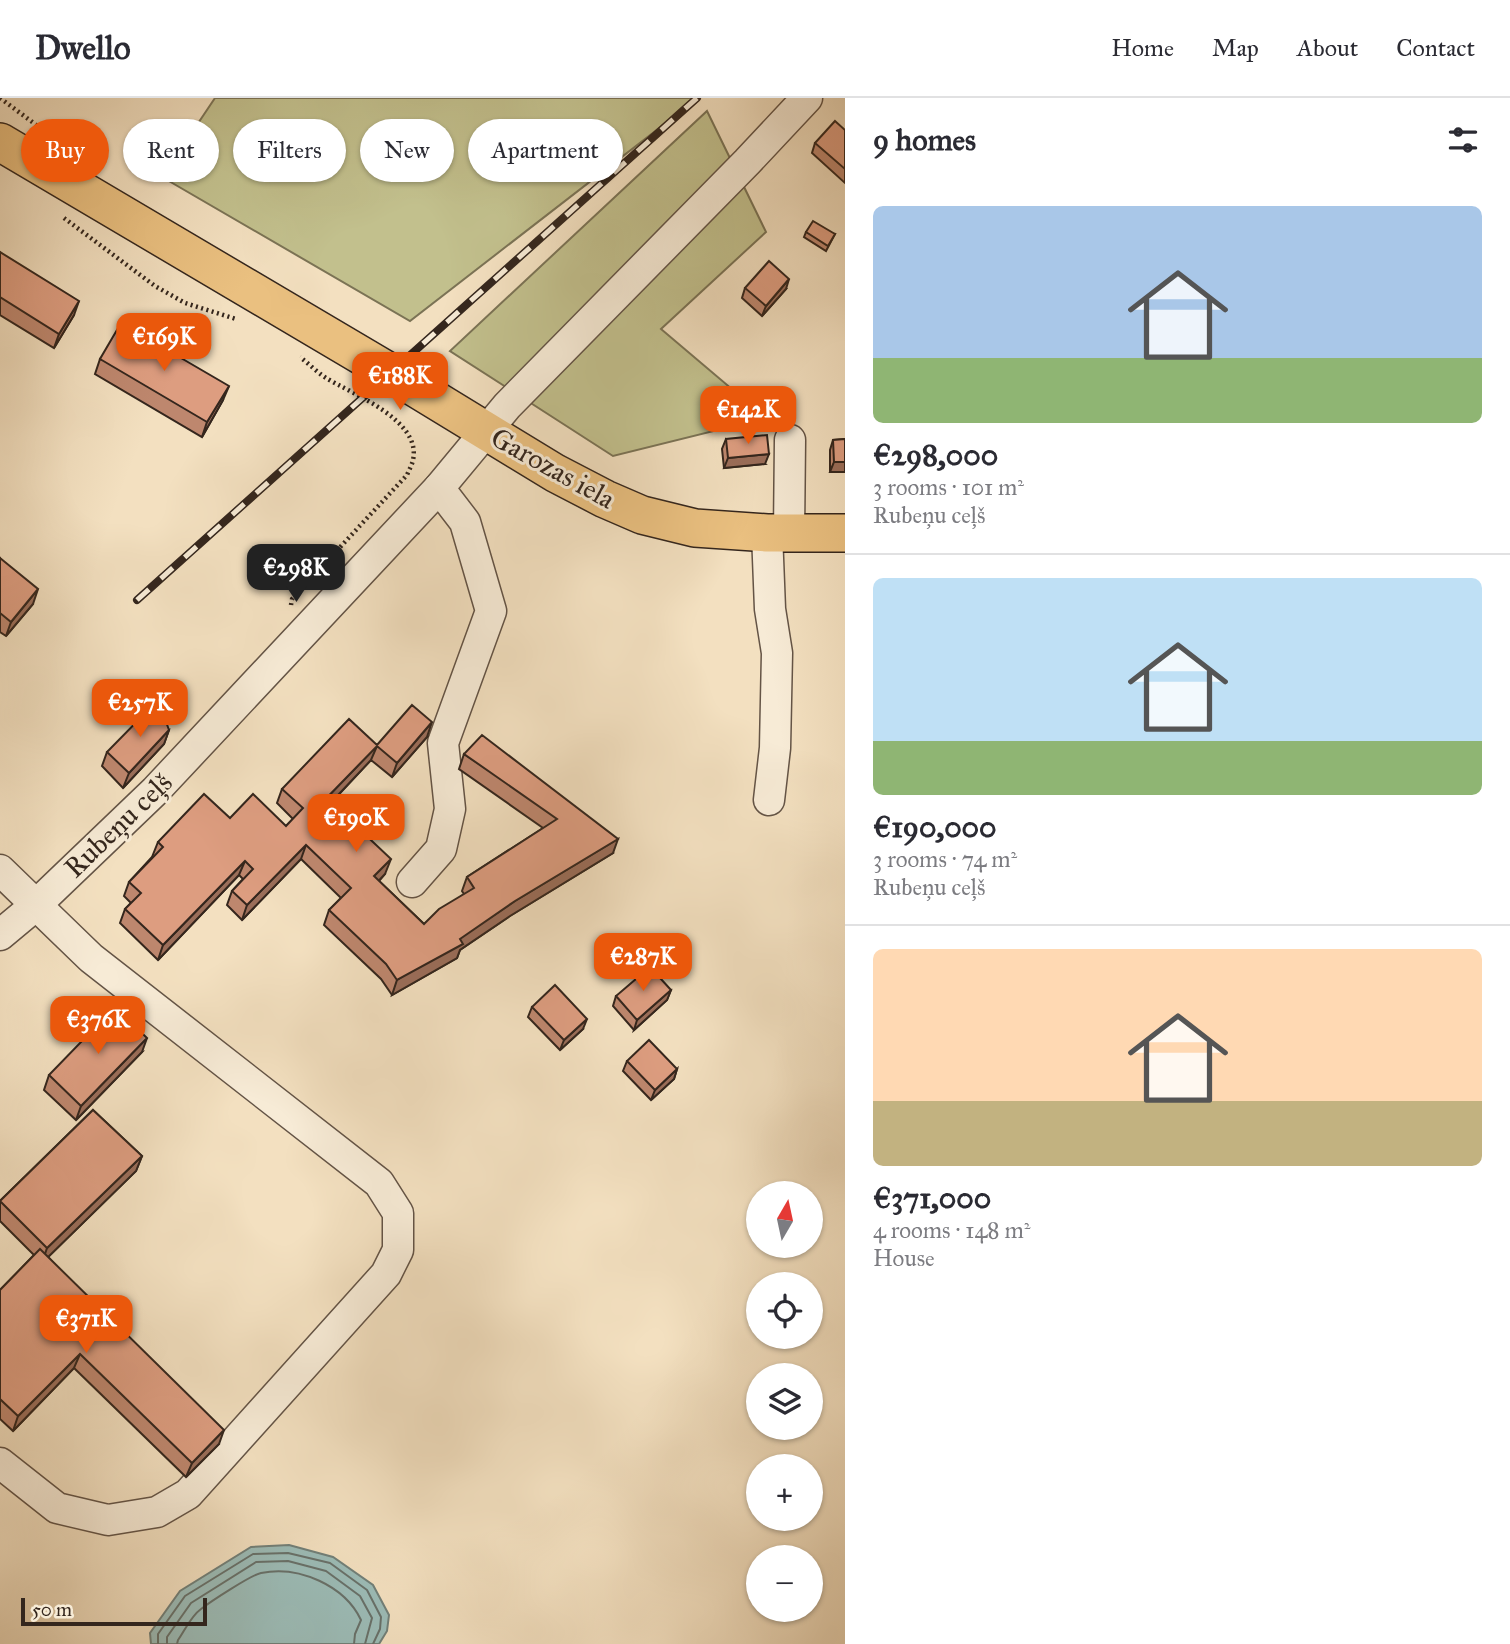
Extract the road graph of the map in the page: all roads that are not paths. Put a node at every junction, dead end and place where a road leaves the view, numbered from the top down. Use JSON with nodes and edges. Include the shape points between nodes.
{"nodes":[{"id":1,"x":807,"y":98,"type":"edge"},
{"id":2,"x":0,"y":142,"type":"edge"},
{"id":3,"x":485,"y":431,"type":"junction"},
{"id":4,"x":790,"y":440,"type":"dead end"},
{"id":5,"x":439,"y":488,"type":"junction"},
{"id":6,"x":778,"y":533,"type":"junction"},
{"id":7,"x":845,"y":533,"type":"edge"},
{"id":8,"x":769,"y":800,"type":"dead end"},
{"id":9,"x":0,"y":870,"type":"edge"},
{"id":10,"x":412,"y":882,"type":"dead end"},
{"id":11,"x":36,"y":905,"type":"junction"},
{"id":12,"x":0,"y":935,"type":"edge"},
{"id":13,"x":0,"y":1463,"type":"edge"}],
"edges":[{"from":1,"to":3,"type":"street","name":"Rubeņu ceļš"},
{"from":2,"to":3,"type":"main road","name":"Garozas iela"},
{"from":3,"to":5,"type":"street","name":"Rubeņu ceļš"},
{"from":3,"to":6,"type":"main road","name":"Garozas iela","via":[[575,484],[642,514],[695,528]]},
{"from":4,"to":6,"type":"street"},
{"from":5,"to":10,"type":"street","via":[[465,522],[491,611],[443,743],[450,809],[441,849]]},
{"from":5,"to":11,"type":"street","name":"Rubeņu ceļš","via":[[155,791]]},
{"from":6,"to":7,"type":"main road","name":"Garozas iela"},
{"from":6,"to":8,"type":"street","via":[[770,609],[777,653]]},
{"from":9,"to":11,"type":"street"},
{"from":11,"to":12,"type":"street","name":"Rubeņu ceļš"},
{"from":11,"to":13,"type":"street","via":[[91,958],[379,1183],[398,1213],[397,1250],[386,1274],[188,1494],[156,1512],[108,1521],[58,1508]]}]}
